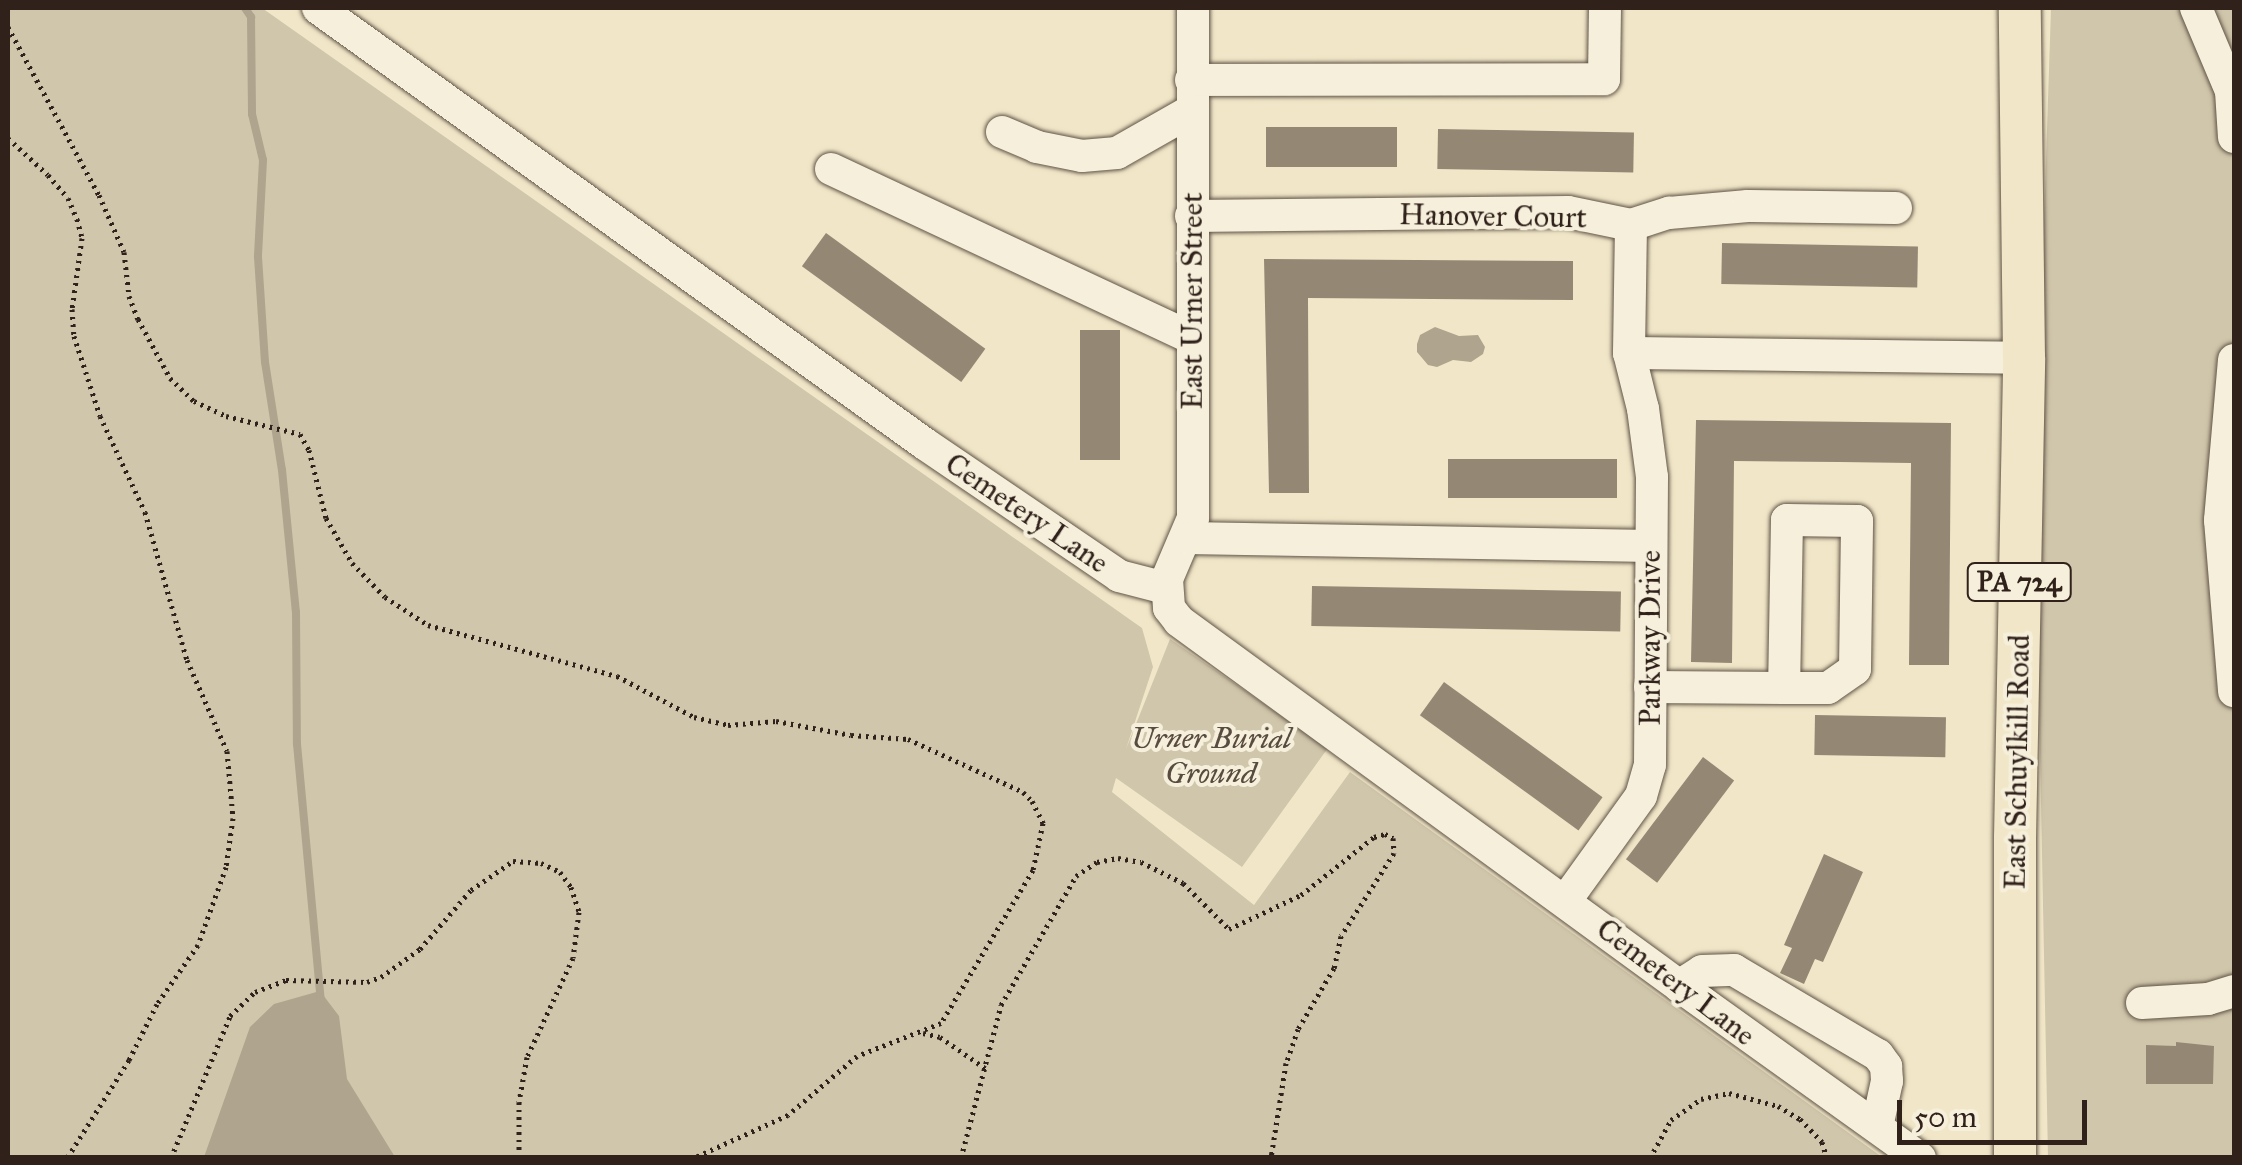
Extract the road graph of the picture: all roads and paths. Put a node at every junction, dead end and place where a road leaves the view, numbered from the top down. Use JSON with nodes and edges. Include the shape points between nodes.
{"nodes":[{"id":1,"x":318,"y":8,"type":"edge"},
{"id":2,"x":1193,"y":8,"type":"edge"},
{"id":3,"x":1605,"y":8,"type":"edge"},
{"id":4,"x":2020,"y":8,"type":"edge"},
{"id":5,"x":2196,"y":8,"type":"edge"},
{"id":6,"x":8,"y":27,"type":"edge"},
{"id":7,"x":2232,"y":92,"type":"edge"},
{"id":8,"x":1191,"y":95,"type":"junction"},
{"id":9,"x":1002,"y":132,"type":"dead end"},
{"id":10,"x":8,"y":138,"type":"edge"},
{"id":11,"x":2234,"y":138,"type":"edge"},
{"id":12,"x":831,"y":169,"type":"dead end"},
{"id":13,"x":1896,"y":208,"type":"dead end"},
{"id":14,"x":1191,"y":216,"type":"junction"},
{"id":15,"x":1631,"y":224,"type":"junction"},
{"id":16,"x":1192,"y":338,"type":"junction"},
{"id":17,"x":1629,"y":353,"type":"junction"},
{"id":18,"x":2024,"y":358,"type":"junction"},
{"id":19,"x":2234,"y":360,"type":"edge"},
{"id":20,"x":2227,"y":517,"type":"edge"},
{"id":21,"x":1188,"y":538,"type":"junction"},
{"id":22,"x":1650,"y":546,"type":"junction"},
{"id":23,"x":1165,"y":588,"type":"junction"},
{"id":24,"x":1650,"y":686,"type":"junction"},
{"id":25,"x":1784,"y":688,"type":"junction"},
{"id":26,"x":2234,"y":691,"type":"edge"},
{"id":27,"x":1566,"y":900,"type":"junction"},
{"id":28,"x":1679,"y":986,"type":"junction"},
{"id":29,"x":2234,"y":991,"type":"edge"},
{"id":30,"x":2142,"y":1003,"type":"dead end"},
{"id":31,"x":919,"y":1032,"type":"junction"},
{"id":32,"x":985,"y":1068,"type":"junction"},
{"id":33,"x":1877,"y":1127,"type":"junction"},
{"id":34,"x":1651,"y":1149,"type":"junction"},
{"id":35,"x":67,"y":1158,"type":"edge"},
{"id":36,"x":172,"y":1158,"type":"edge"},
{"id":37,"x":519,"y":1158,"type":"edge"},
{"id":38,"x":693,"y":1158,"type":"edge"},
{"id":39,"x":960,"y":1158,"type":"edge"},
{"id":40,"x":1270,"y":1158,"type":"edge"},
{"id":41,"x":1642,"y":1158,"type":"edge"},
{"id":42,"x":1650,"y":1158,"type":"edge"},
{"id":43,"x":1827,"y":1158,"type":"edge"},
{"id":44,"x":1920,"y":1158,"type":"edge"},
{"id":45,"x":2016,"y":1158,"type":"edge"}],
"edges":[{"from":1,"to":23,"type":"street","name":"Cemetery Lane","via":[[925,444],[1120,576]]},
{"from":2,"to":8,"type":"street","name":"East Urner Street"},
{"from":3,"to":8,"type":"street","via":[[1604,78]]},
{"from":4,"to":18,"type":"main road","name":"East Schuylkill Road","number":"PA 724"},
{"from":5,"to":7,"type":"street"},
{"from":6,"to":31,"type":"path","via":[[99,196],[124,252],[129,296],[170,378],[226,416],[300,434],[326,518],[352,564],[385,597],[428,624],[617,676],[711,721],[776,721],[908,739],[1032,801],[1043,823],[1034,870],[956,1002],[941,1023]]},
{"from":7,"to":11,"type":"street"},
{"from":8,"to":9,"type":"street","via":[[1116,153],[1082,156]]},
{"from":8,"to":14,"type":"street","name":"East Urner Street"},
{"from":10,"to":35,"type":"path","via":[[48,174],[77,219],[82,238],[74,336],[100,416],[145,512],[193,674],[228,750],[233,818],[226,868],[198,946]]},
{"from":12,"to":16,"type":"street"},
{"from":13,"to":15,"type":"street","via":[[1728,207],[1669,212]]},
{"from":14,"to":15,"type":"street","name":"Hanover Court","via":[[1568,212]]},
{"from":14,"to":16,"type":"street","name":"East Urner Street"},
{"from":15,"to":17,"type":"street","name":"Hanover Court"},
{"from":16,"to":21,"type":"street","name":"East Urner Street"},
{"from":17,"to":18,"type":"street"},
{"from":17,"to":22,"type":"street","name":"Parkway Drive","via":[[1652,478]]},
{"from":18,"to":45,"type":"main road","name":"East Schuylkill Road","number":"PA 724"},
{"from":19,"to":20,"type":"street"},
{"from":20,"to":26,"type":"street"},
{"from":21,"to":22,"type":"street"},
{"from":21,"to":23,"type":"street","name":"East Urner Street"},
{"from":22,"to":24,"type":"street","name":"Parkway Drive"},
{"from":23,"to":27,"type":"street","name":"Cemetery Lane","via":[[1179,621]]},
{"from":24,"to":25,"type":"street"},
{"from":24,"to":27,"type":"street","name":"Parkway Drive","via":[[1650,765],[1641,796]]},
{"from":25,"to":25,"type":"street","via":[[1828,688],[1854,669],[1858,521],[1787,520]]},
{"from":27,"to":28,"type":"street","name":"Cemetery Lane"},
{"from":28,"to":33,"type":"street","name":"Cemetery Lane"},
{"from":28,"to":33,"type":"street","via":[[1702,971],[1734,970],[1878,1055],[1887,1081]]},
{"from":29,"to":30,"type":"street"},
{"from":31,"to":32,"type":"path","via":[[940,1037]]},
{"from":31,"to":38,"type":"path","via":[[857,1056],[807,1101],[758,1132]]},
{"from":32,"to":39,"type":"path"},
{"from":32,"to":40,"type":"path","via":[[1016,976],[1076,876],[1097,862],[1118,858],[1163,873],[1205,901],[1229,929],[1301,894],[1385,834],[1393,838],[1394,853],[1341,936],[1334,968],[1298,1029]]},
{"from":33,"to":44,"type":"street","name":"Cemetery Lane"},
{"from":34,"to":41,"type":"path"},
{"from":34,"to":42,"type":"path"},
{"from":34,"to":43,"type":"path","via":[[1671,1120],[1701,1099],[1729,1093],[1800,1119]]},
{"from":36,"to":37,"type":"path","via":[[230,1016],[254,992],[291,980],[368,982],[402,966],[471,890],[513,861],[560,872],[577,900],[578,937],[527,1057]]}]}
